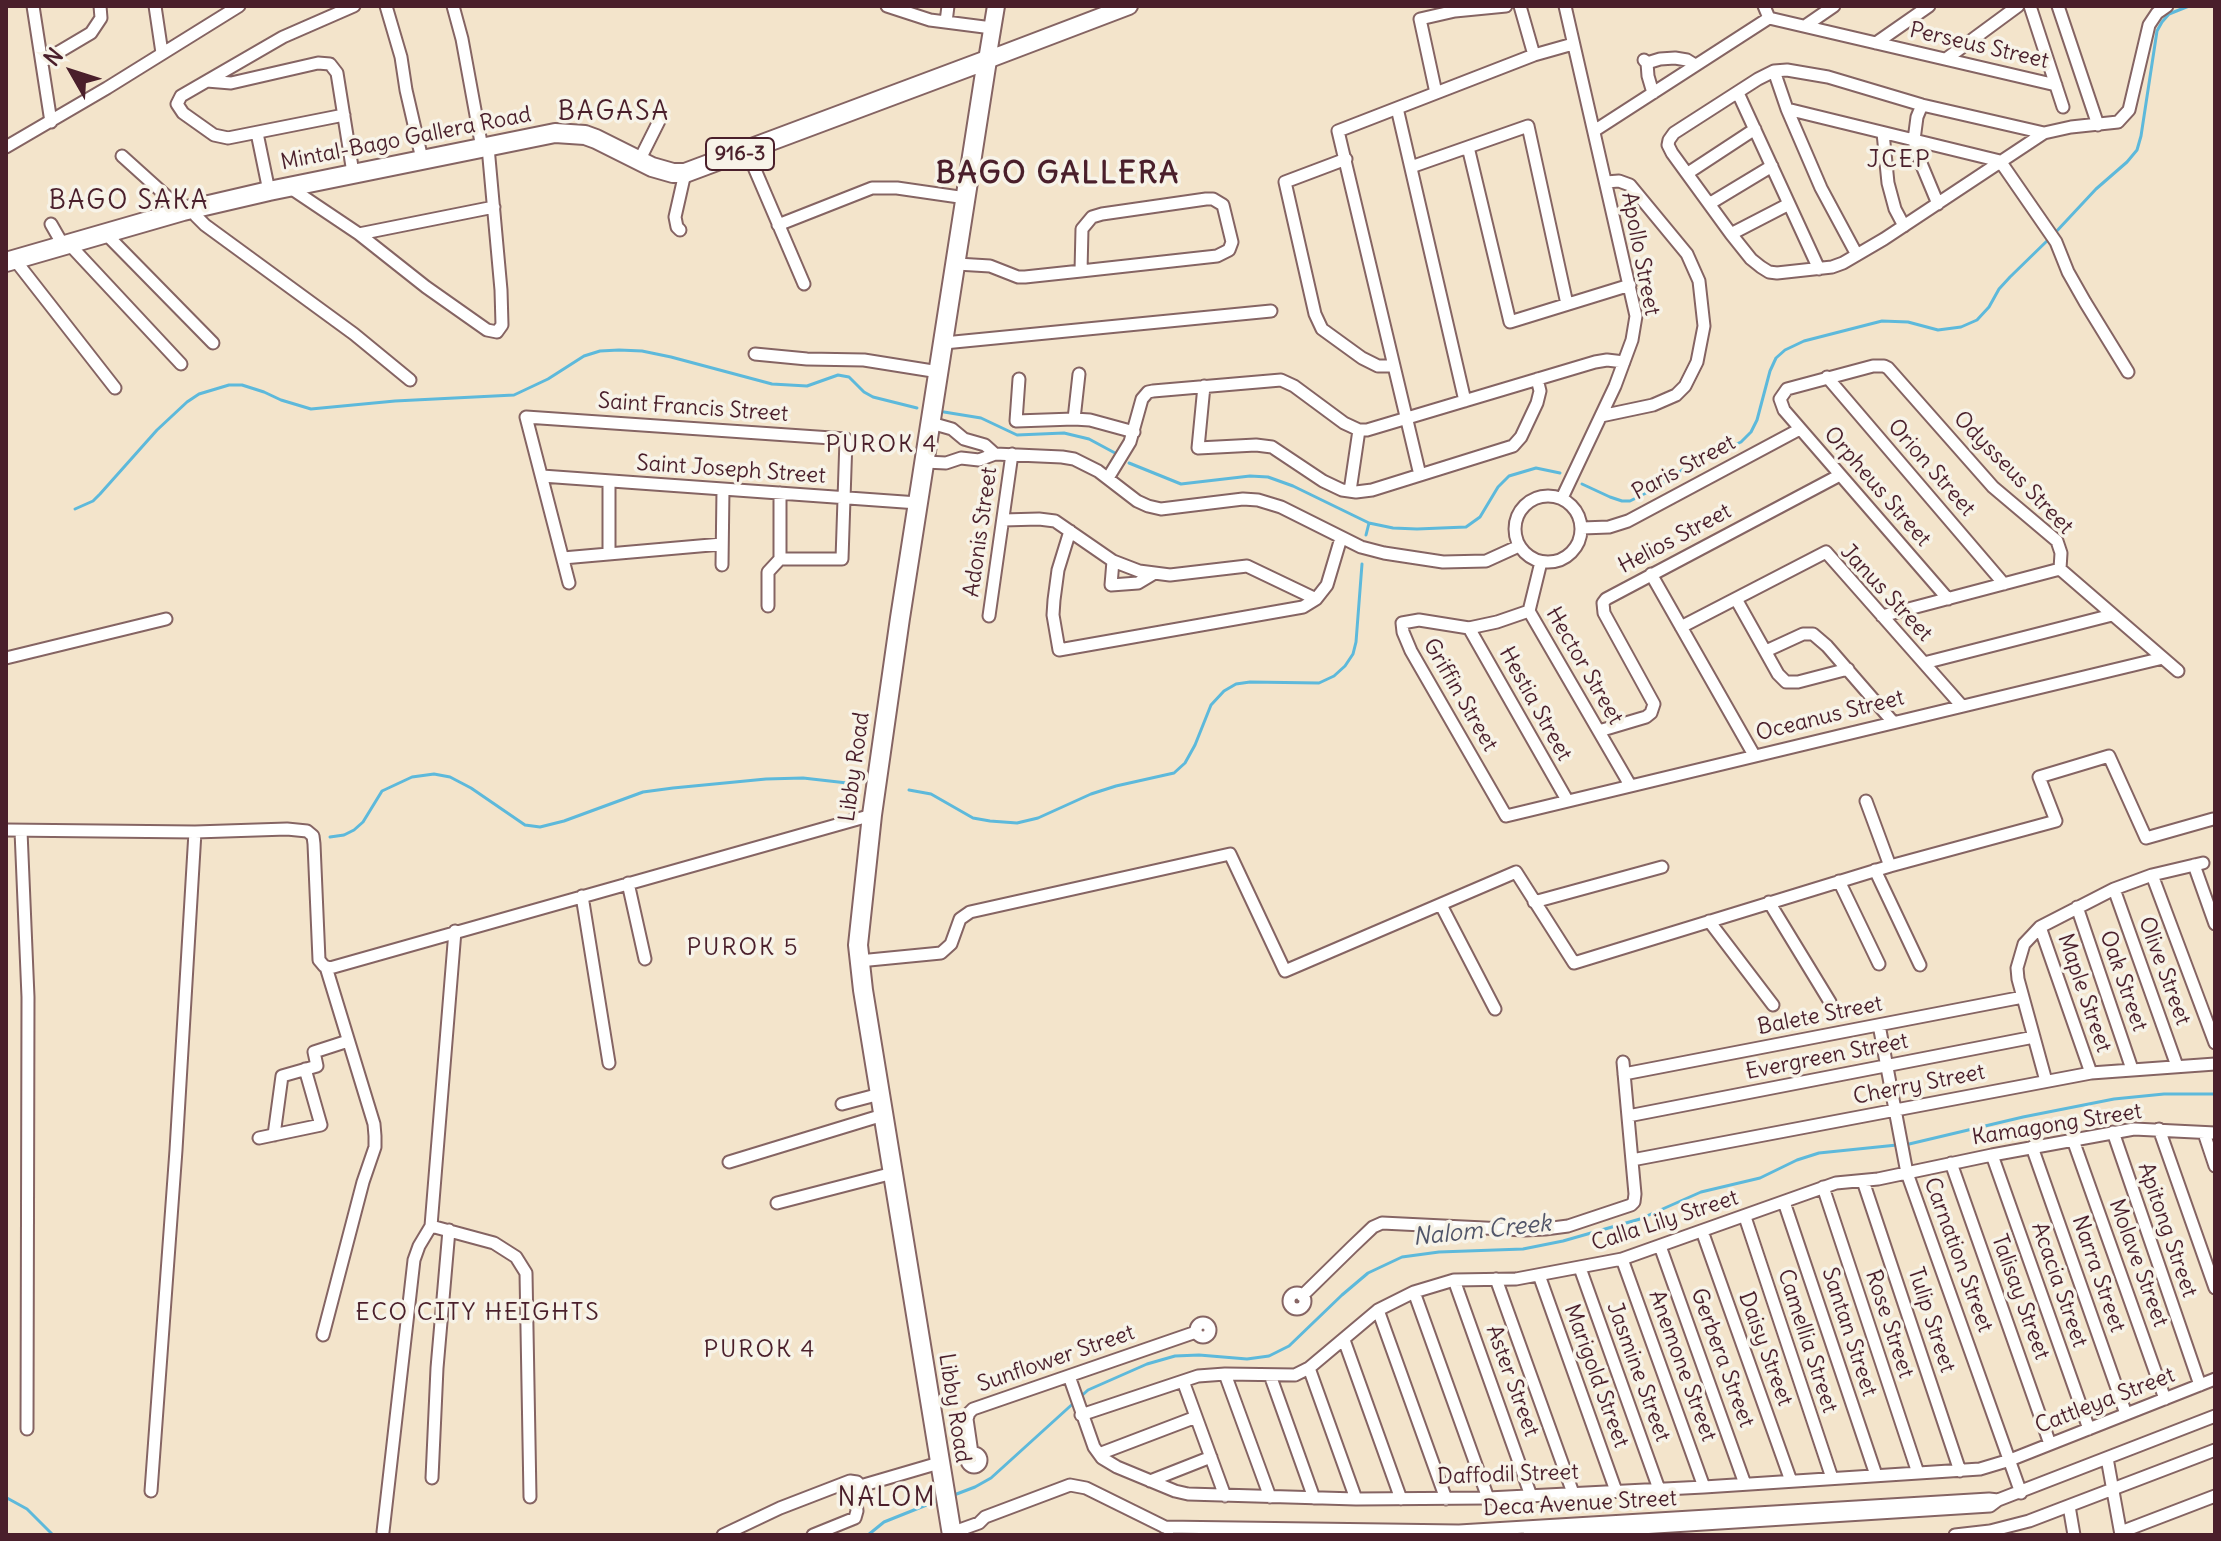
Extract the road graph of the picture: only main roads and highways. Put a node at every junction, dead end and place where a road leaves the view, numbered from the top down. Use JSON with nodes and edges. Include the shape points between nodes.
{"nodes":[{"id":1,"x":996,"y":6,"type":"edge"},
{"id":2,"x":1129,"y":6,"type":"edge"},
{"id":3,"x":987,"y":60,"type":"junction"},
{"id":4,"x":11,"y":261,"type":"edge"},
{"id":5,"x":951,"y":1531,"type":"edge"}],
"edges":[{"from":1,"to":3,"type":"main road","name":"Libby Road"},
{"from":2,"to":3,"type":"main road"},
{"from":3,"to":4,"type":"main road","name":"Mintal-Bago Gallera Road","number":"916-3","via":[[685,173],[663,171],[596,139],[555,133],[289,186]]},
{"from":3,"to":5,"type":"main road","name":"Libby Road","via":[[859,922],[859,961]]}]}
